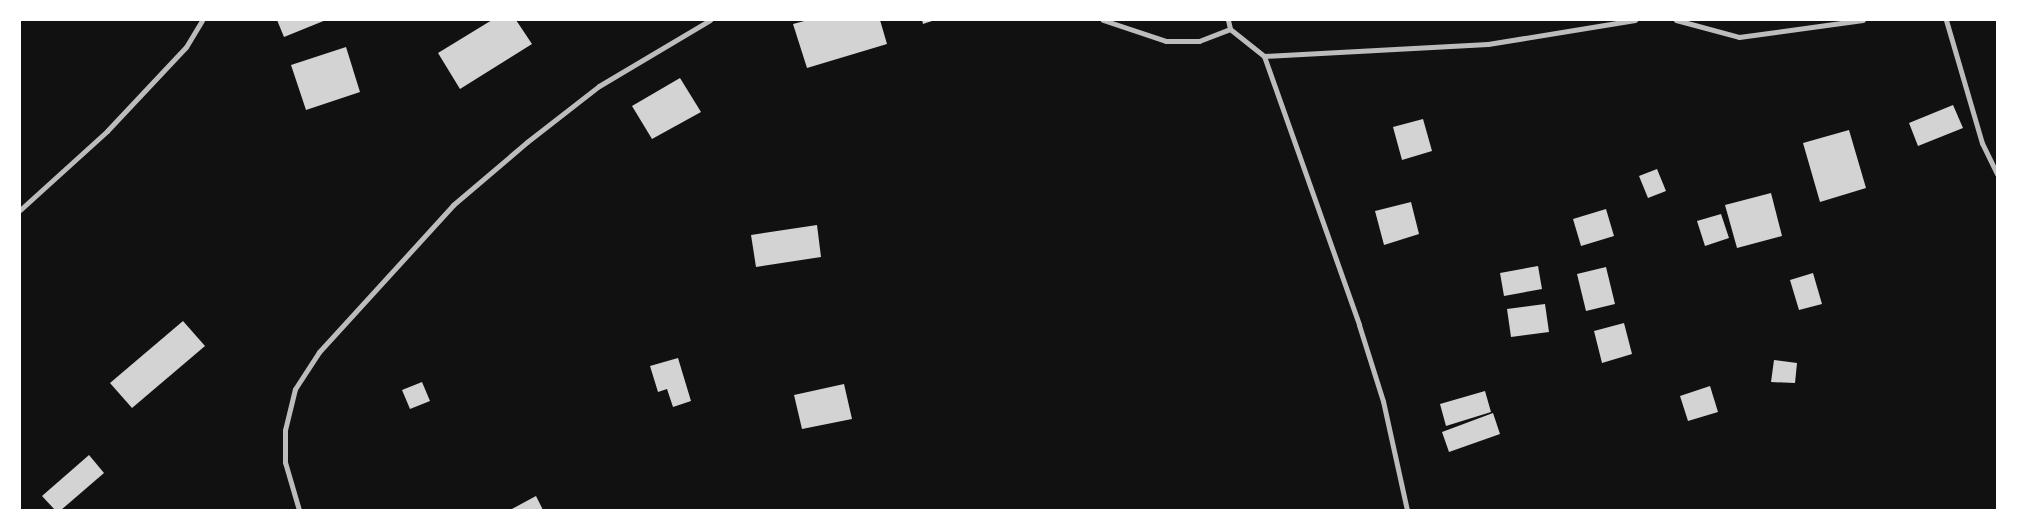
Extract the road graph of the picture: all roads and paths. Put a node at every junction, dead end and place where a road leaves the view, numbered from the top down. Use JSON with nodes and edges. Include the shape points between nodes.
{"nodes":[{"id":1,"x":202,"y":20,"type":"edge"},
{"id":2,"x":710,"y":20,"type":"edge"},
{"id":3,"x":1102,"y":20,"type":"edge"},
{"id":4,"x":1228,"y":20,"type":"edge"},
{"id":5,"x":1636,"y":20,"type":"edge"},
{"id":6,"x":1676,"y":20,"type":"edge"},
{"id":7,"x":1863,"y":20,"type":"edge"},
{"id":8,"x":1946,"y":20,"type":"edge"},
{"id":9,"x":1230,"y":29,"type":"junction"},
{"id":10,"x":1264,"y":56,"type":"junction"},
{"id":11,"x":1997,"y":174,"type":"edge"},
{"id":12,"x":20,"y":210,"type":"edge"},
{"id":13,"x":299,"y":510,"type":"edge"},
{"id":14,"x":1407,"y":510,"type":"edge"}],
"edges":[{"from":1,"to":12,"type":"street","via":[[186,47],[107,131]]},
{"from":2,"to":13,"type":"street","via":[[599,86],[520,149],[447,212],[319,352],[295,389],[285,430],[285,462]]},
{"from":3,"to":9,"type":"street","via":[[1166,42],[1199,41]]},
{"from":4,"to":9,"type":"street"},
{"from":5,"to":10,"type":"street","via":[[1488,44]]},
{"from":6,"to":7,"type":"street","via":[[1739,37]]},
{"from":8,"to":11,"type":"street","via":[[1982,143]]},
{"from":9,"to":10,"type":"street"},
{"from":10,"to":14,"type":"street","via":[[1371,363]]}]}
